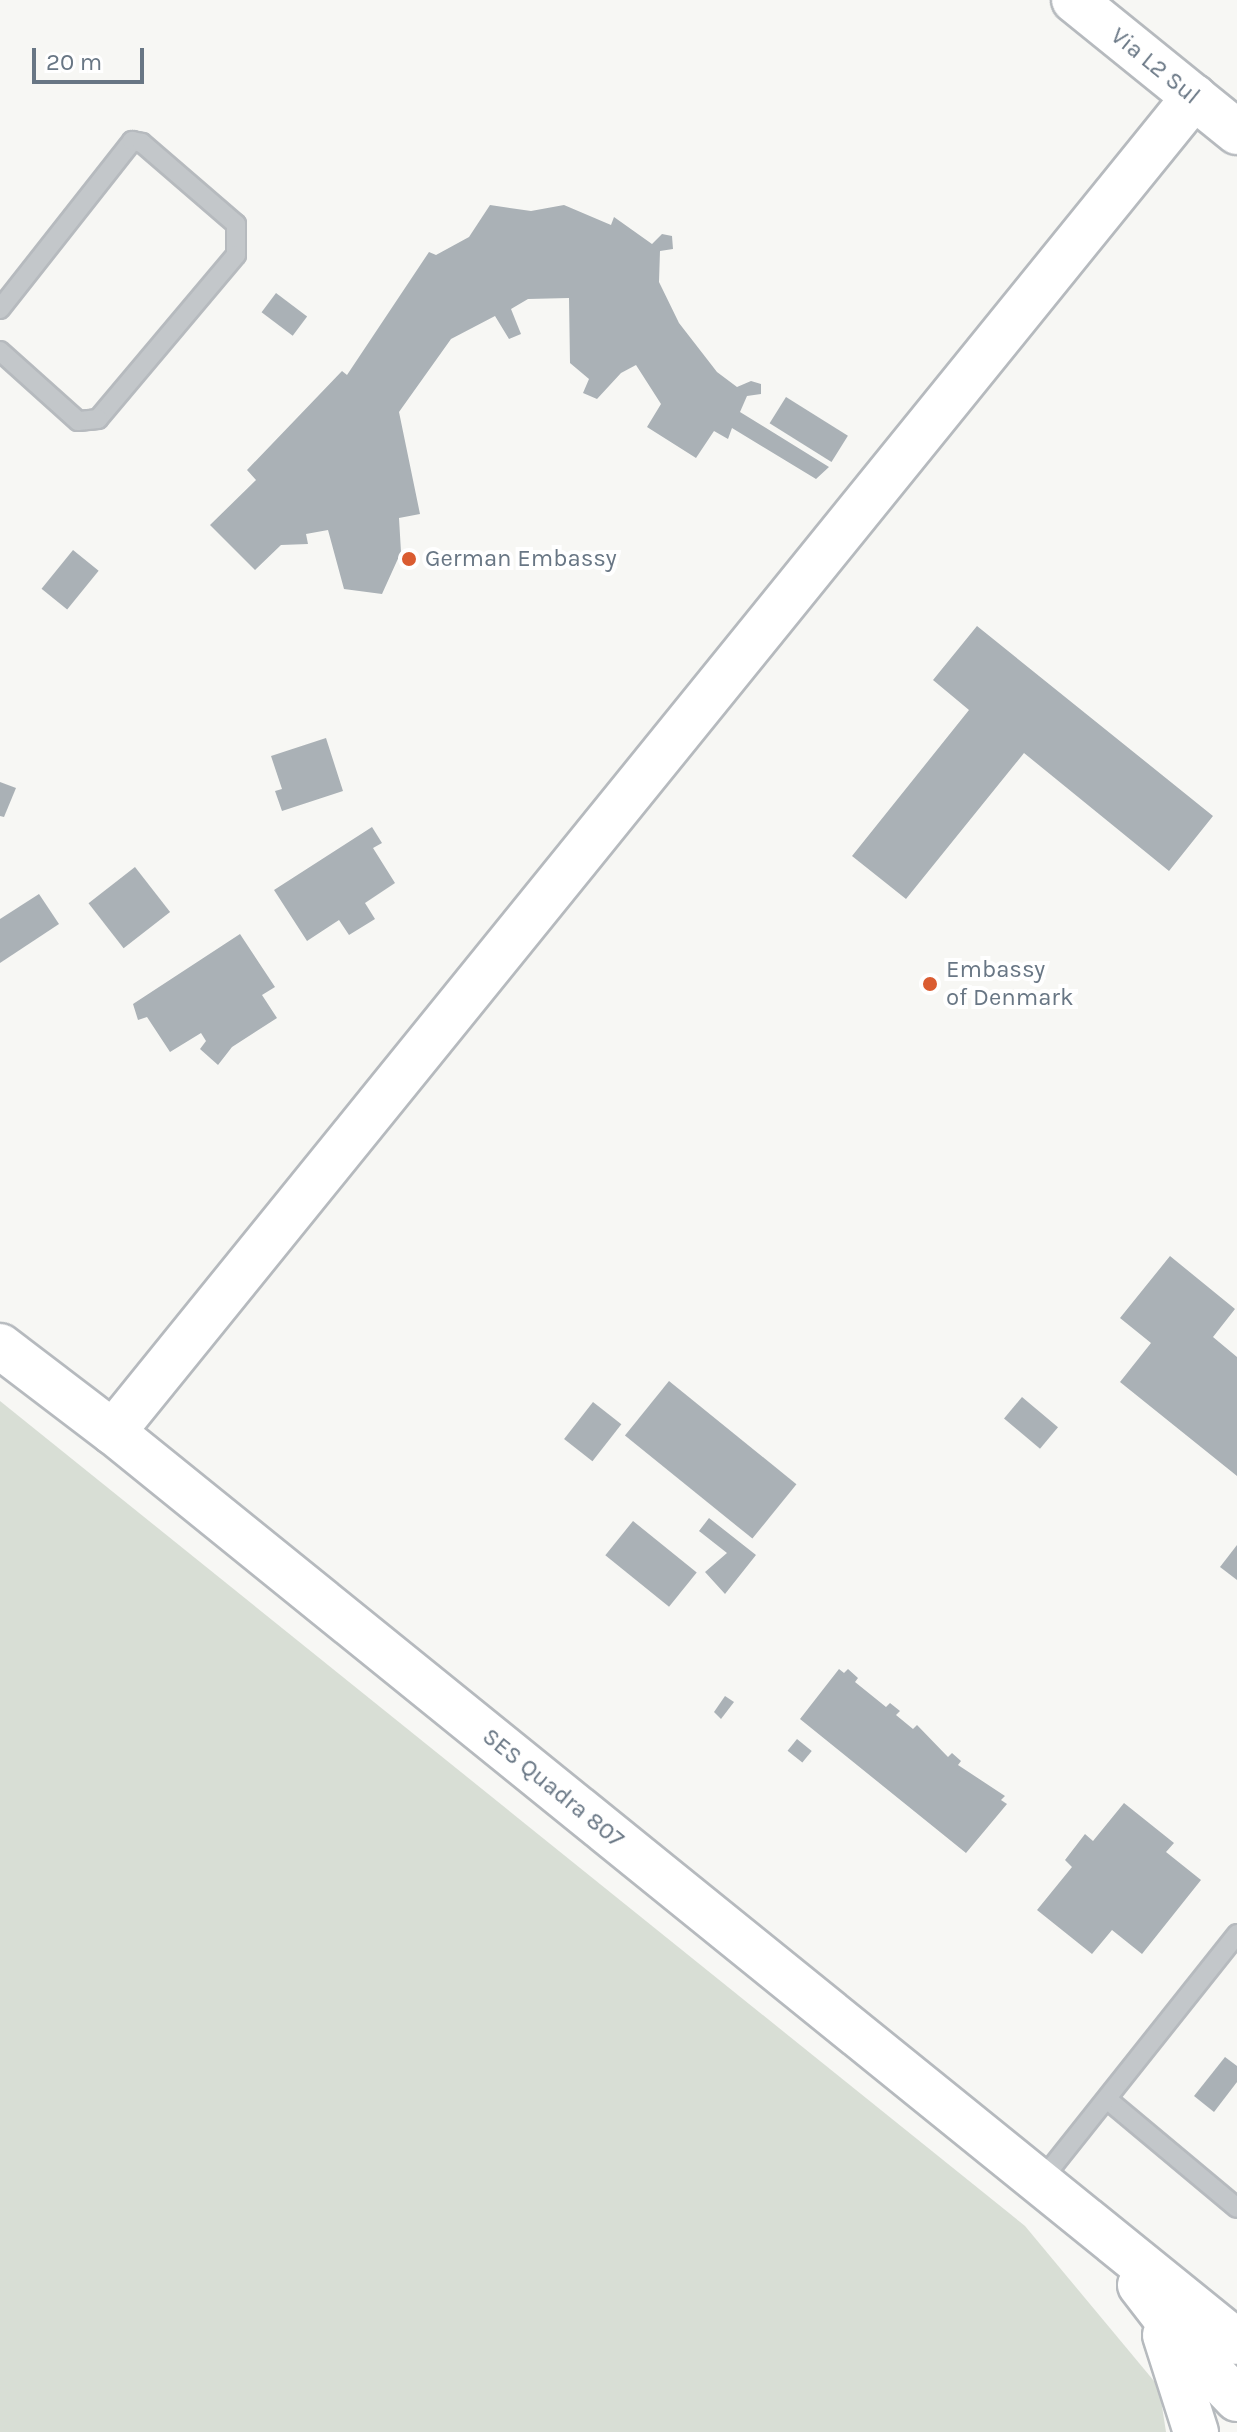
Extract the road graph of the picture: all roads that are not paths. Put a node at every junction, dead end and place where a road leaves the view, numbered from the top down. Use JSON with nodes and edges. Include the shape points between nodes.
{"nodes":[{"id":1,"x":1074,"y":0,"type":"edge"},
{"id":2,"x":1194,"y":97,"type":"junction"},
{"id":3,"x":1237,"y":132,"type":"edge"},
{"id":4,"x":0,"y":309,"type":"edge"},
{"id":5,"x":0,"y":351,"type":"edge"},
{"id":6,"x":0,"y":1346,"type":"edge"},
{"id":7,"x":113,"y":1432,"type":"junction"},
{"id":8,"x":1237,"y":1934,"type":"edge"},
{"id":9,"x":1108,"y":2100,"type":"junction"},
{"id":10,"x":1040,"y":2182,"type":"junction"},
{"id":11,"x":1237,"y":2208,"type":"edge"},
{"id":12,"x":1104,"y":2234,"type":"junction"},
{"id":13,"x":1148,"y":2297,"type":"junction"},
{"id":14,"x":1237,"y":2342,"type":"edge"},
{"id":15,"x":1227,"y":2407,"type":"edge"},
{"id":16,"x":1196,"y":2432,"type":"edge"}],
"edges":[{"from":1,"to":2,"type":"street","name":"Via L2 Sul"},
{"from":2,"to":3,"type":"street","name":"Via L2 Sul"},
{"from":2,"to":7,"type":"street"},
{"from":4,"to":5,"type":"lane","via":[[122,146],[132,141],[142,143],[236,224],[236,255],[98,419],[78,421]]},
{"from":6,"to":7,"type":"street","name":"SES Quadra 807"},
{"from":7,"to":10,"type":"street","name":"SES Quadra 807"},
{"from":8,"to":9,"type":"lane"},
{"from":9,"to":10,"type":"lane"},
{"from":9,"to":11,"type":"lane"},
{"from":10,"to":12,"type":"street","name":"SES Quadra 807"},
{"from":12,"to":13,"type":"street","name":"SES Quadra 807"},
{"from":12,"to":14,"type":"street","name":"SES Quadra 807"},
{"from":13,"to":15,"type":"street","name":"SES Quadra 807"},
{"from":13,"to":16,"type":"street","via":[[1174,2354]]},
{"from":14,"to":15,"type":"street"}]}
